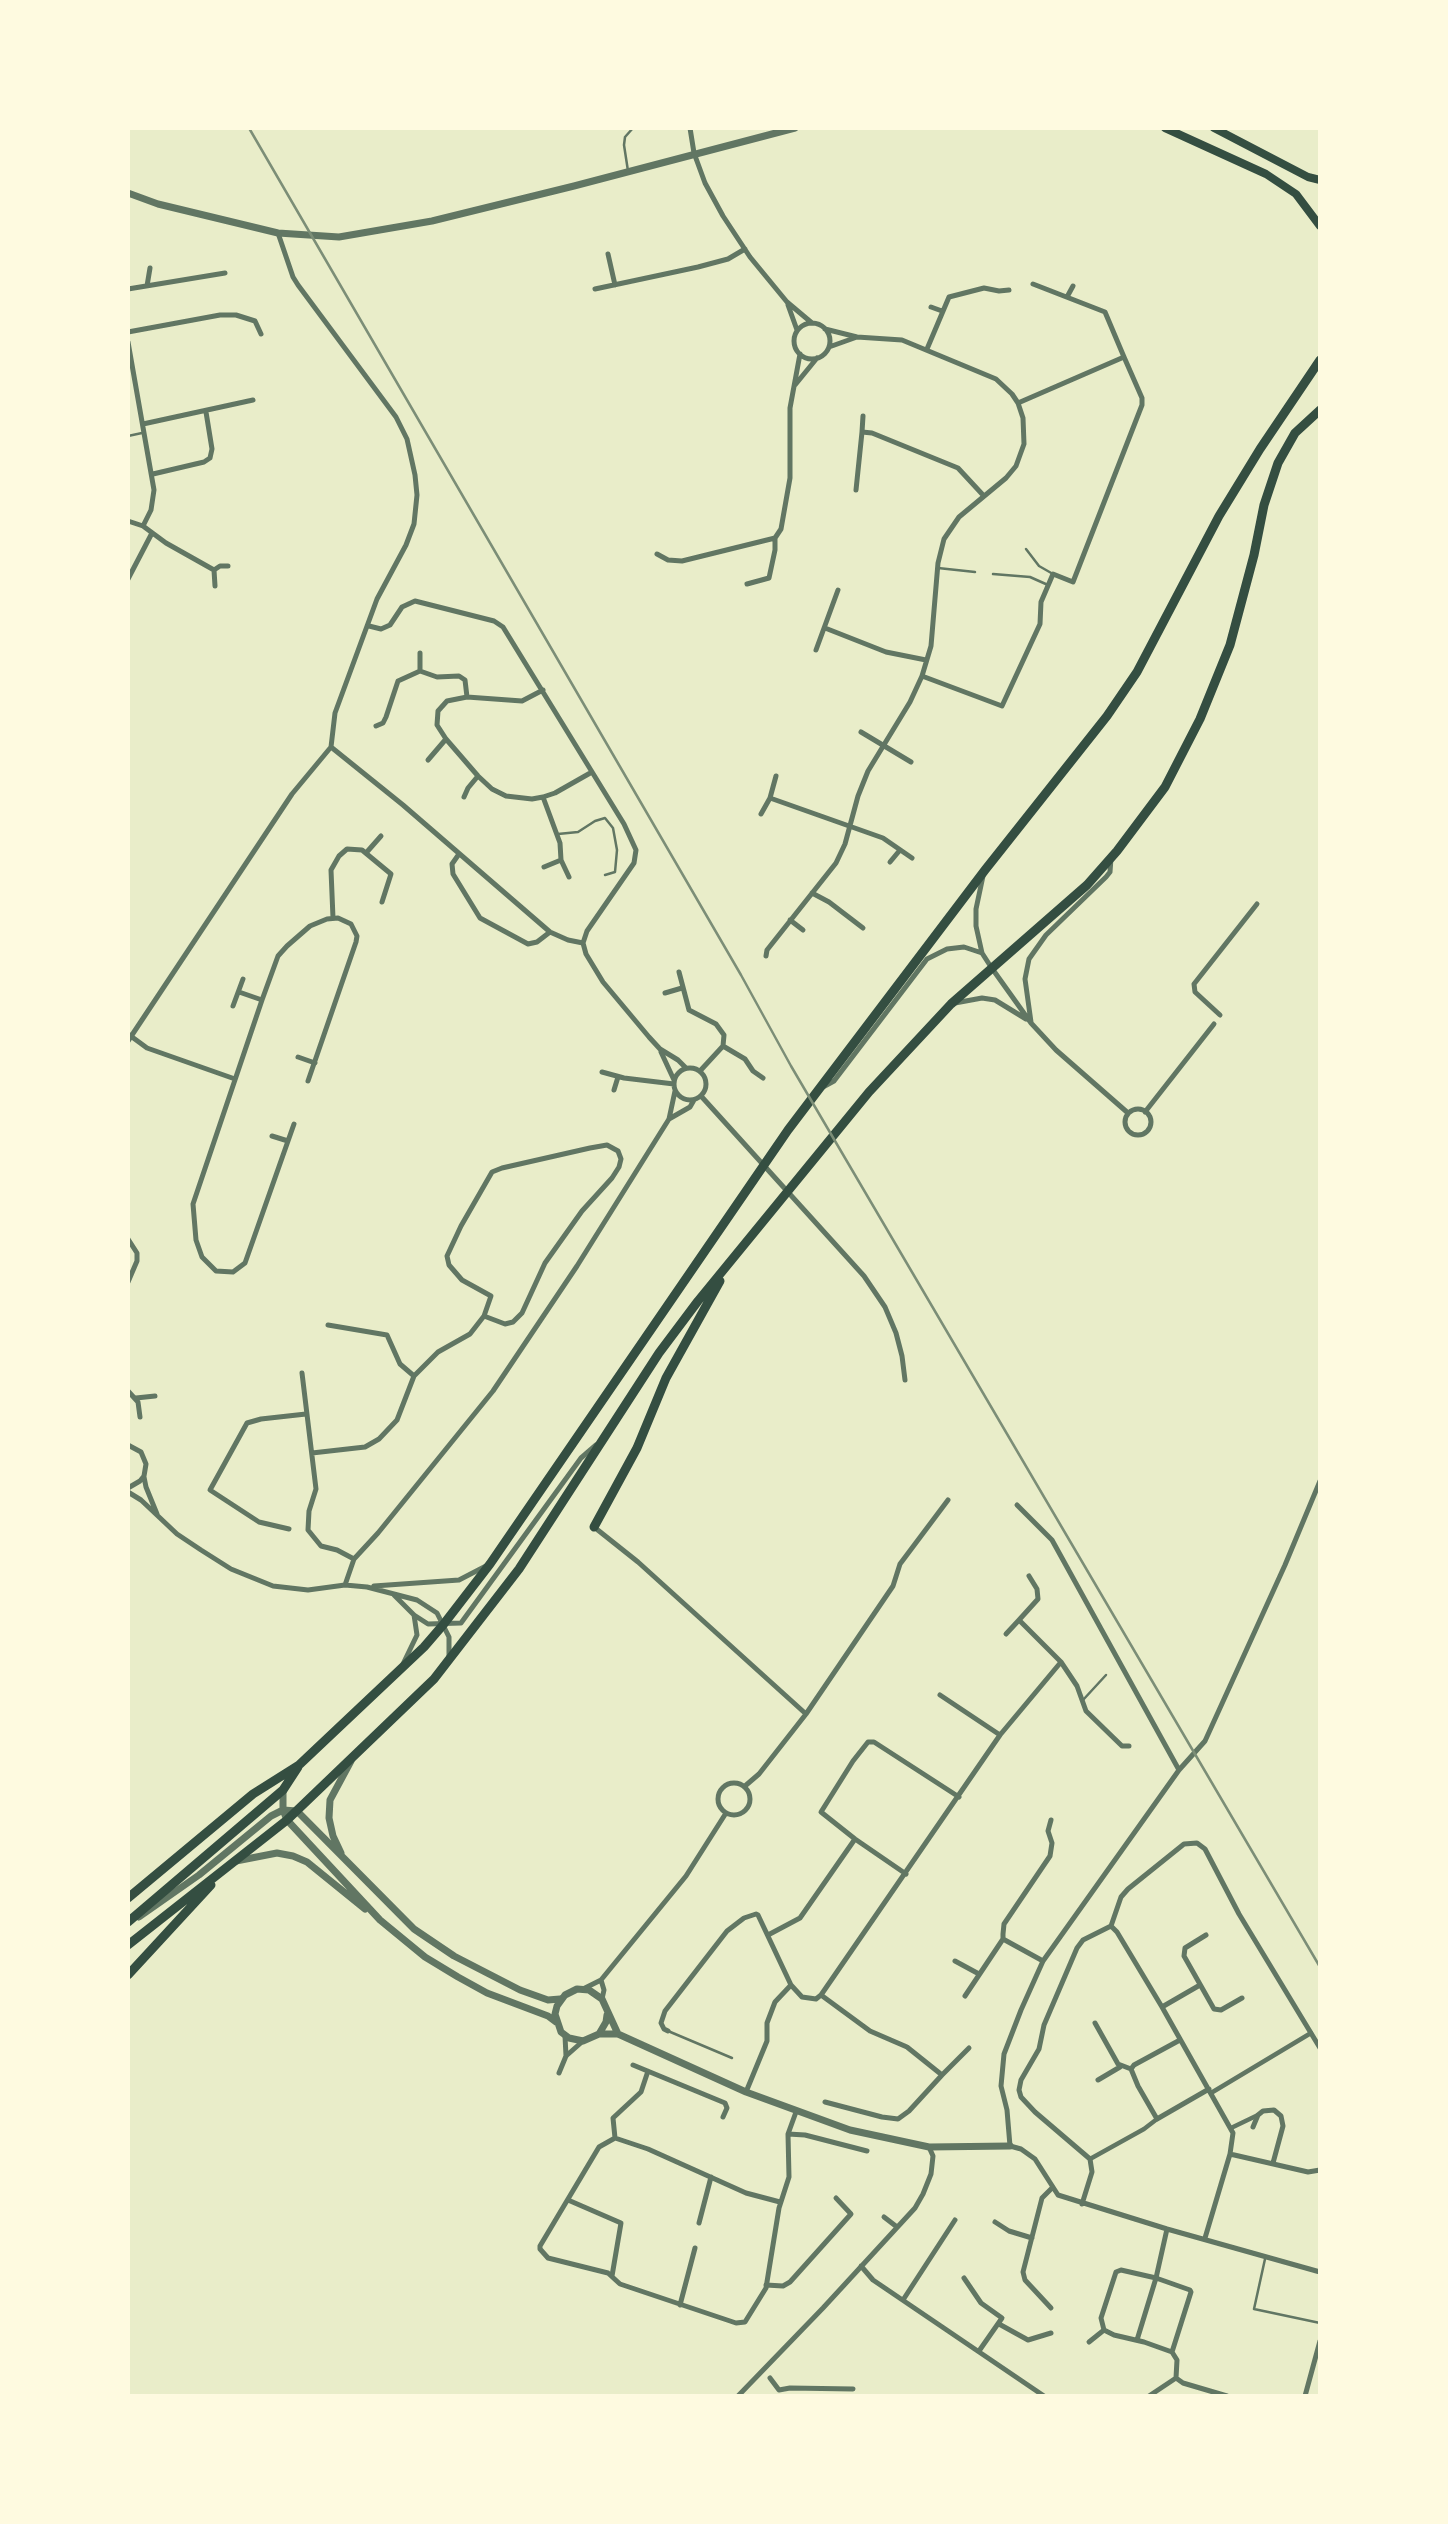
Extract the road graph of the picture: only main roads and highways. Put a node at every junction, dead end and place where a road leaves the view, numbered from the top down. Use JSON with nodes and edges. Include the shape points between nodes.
{"nodes":[{"id":1,"x":1165,"y":128,"type":"edge"},
{"id":2,"x":1214,"y":128,"type":"edge"},
{"id":3,"x":1320,"y":180,"type":"edge"},
{"id":4,"x":1320,"y":226,"type":"edge"},
{"id":5,"x":1320,"y":360,"type":"edge"},
{"id":6,"x":1320,"y":410,"type":"edge"},
{"id":7,"x":732,"y":1262,"type":"junction"},
{"id":8,"x":594,"y":1527,"type":"road end"},
{"id":9,"x":299,"y":1765,"type":"junction"},
{"id":10,"x":221,"y":1873,"type":"junction"},
{"id":11,"x":128,"y":1898,"type":"edge"},
{"id":12,"x":128,"y":1924,"type":"edge"},
{"id":13,"x":128,"y":1945,"type":"edge"},
{"id":14,"x":128,"y":1975,"type":"edge"}],
"edges":[{"from":1,"to":4,"type":"main road","via":[[1266,174],[1296,194]]},
{"from":2,"to":3,"type":"main road"},
{"from":5,"to":9,"type":"main road","via":[[1219,516],[1137,672],[1092,737],[817,1090],[443,1625]]},
{"from":6,"to":7,"type":"main road","via":[[1295,433],[1278,463],[1230,645],[1200,719],[1165,787],[1087,885],[951,1004],[869,1092]]},
{"from":7,"to":8,"type":"main road","via":[[666,1378],[637,1448]]},
{"from":7,"to":10,"type":"main road","via":[[659,1353],[519,1569],[434,1679],[298,1811]]},
{"from":9,"to":11,"type":"main road","via":[[253,1794]]},
{"from":9,"to":12,"type":"main road","via":[[283,1790]]},
{"from":10,"to":13,"type":"main road"},
{"from":10,"to":14,"type":"main road"}]}
